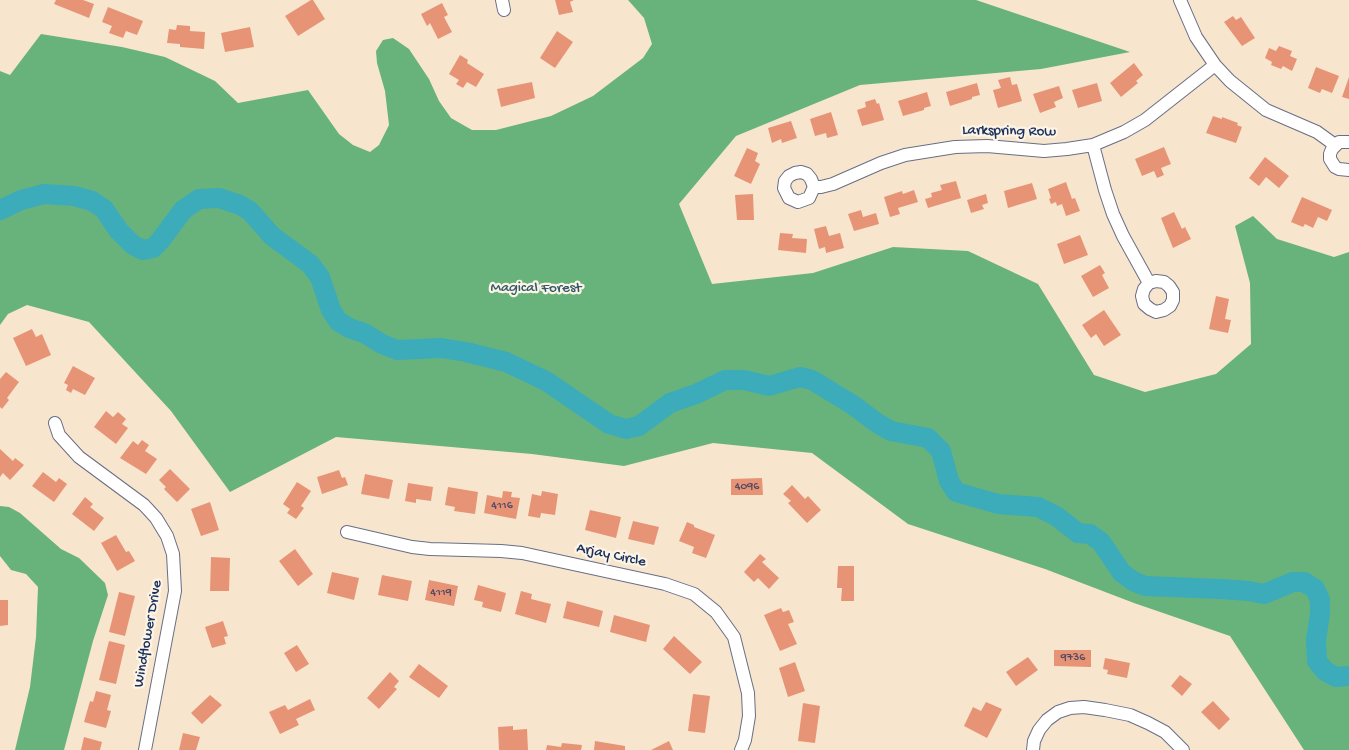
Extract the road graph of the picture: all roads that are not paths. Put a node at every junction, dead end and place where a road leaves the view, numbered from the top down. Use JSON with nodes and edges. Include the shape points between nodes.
{"nodes":[{"id":1,"x":1180,"y":0,"type":"edge"},
{"id":2,"x":1215,"y":65,"type":"junction"},
{"id":3,"x":1349,"y":142,"type":"edge"},
{"id":4,"x":1093,"y":145,"type":"junction"},
{"id":5,"x":1335,"y":145,"type":"junction"},
{"id":6,"x":1349,"y":170,"type":"edge"},
{"id":7,"x":814,"y":187,"type":"dead end"},
{"id":8,"x":1149,"y":283,"type":"dead end"},
{"id":9,"x":55,"y":423,"type":"dead end"},
{"id":10,"x":347,"y":532,"type":"dead end"},
{"id":11,"x":145,"y":750,"type":"edge"},
{"id":12,"x":741,"y":750,"type":"edge"},
{"id":13,"x":1033,"y":750,"type":"edge"},
{"id":14,"x":1183,"y":750,"type":"edge"}],
"edges":[{"from":1,"to":2,"type":"street","via":[[1196,37]]},
{"from":2,"to":4,"type":"street","name":"Larkspring Row","via":[[1145,120]]},
{"from":2,"to":5,"type":"street","via":[[1266,110],[1317,132]]},
{"from":3,"to":5,"type":"street"},
{"from":4,"to":7,"type":"street","name":"Larkspring Row","via":[[1044,151],[955,147],[881,162],[833,184]]},
{"from":4,"to":8,"type":"street","via":[[1113,214]]},
{"from":5,"to":6,"type":"street","via":[[1330,154],[1332,163],[1340,169]]},
{"from":9,"to":11,"type":"street","name":"Windflower Drive","via":[[59,435],[73,452],[144,505],[156,518],[173,554],[175,592]]},
{"from":10,"to":12,"type":"street","name":"Arjay Circle","via":[[412,547],[522,554],[665,584],[694,594],[716,612],[736,643],[748,693],[749,716],[746,740]]},
{"from":13,"to":14,"type":"street","via":[[1039,730],[1047,720],[1058,712],[1084,707],[1130,715],[1164,732]]}]}
